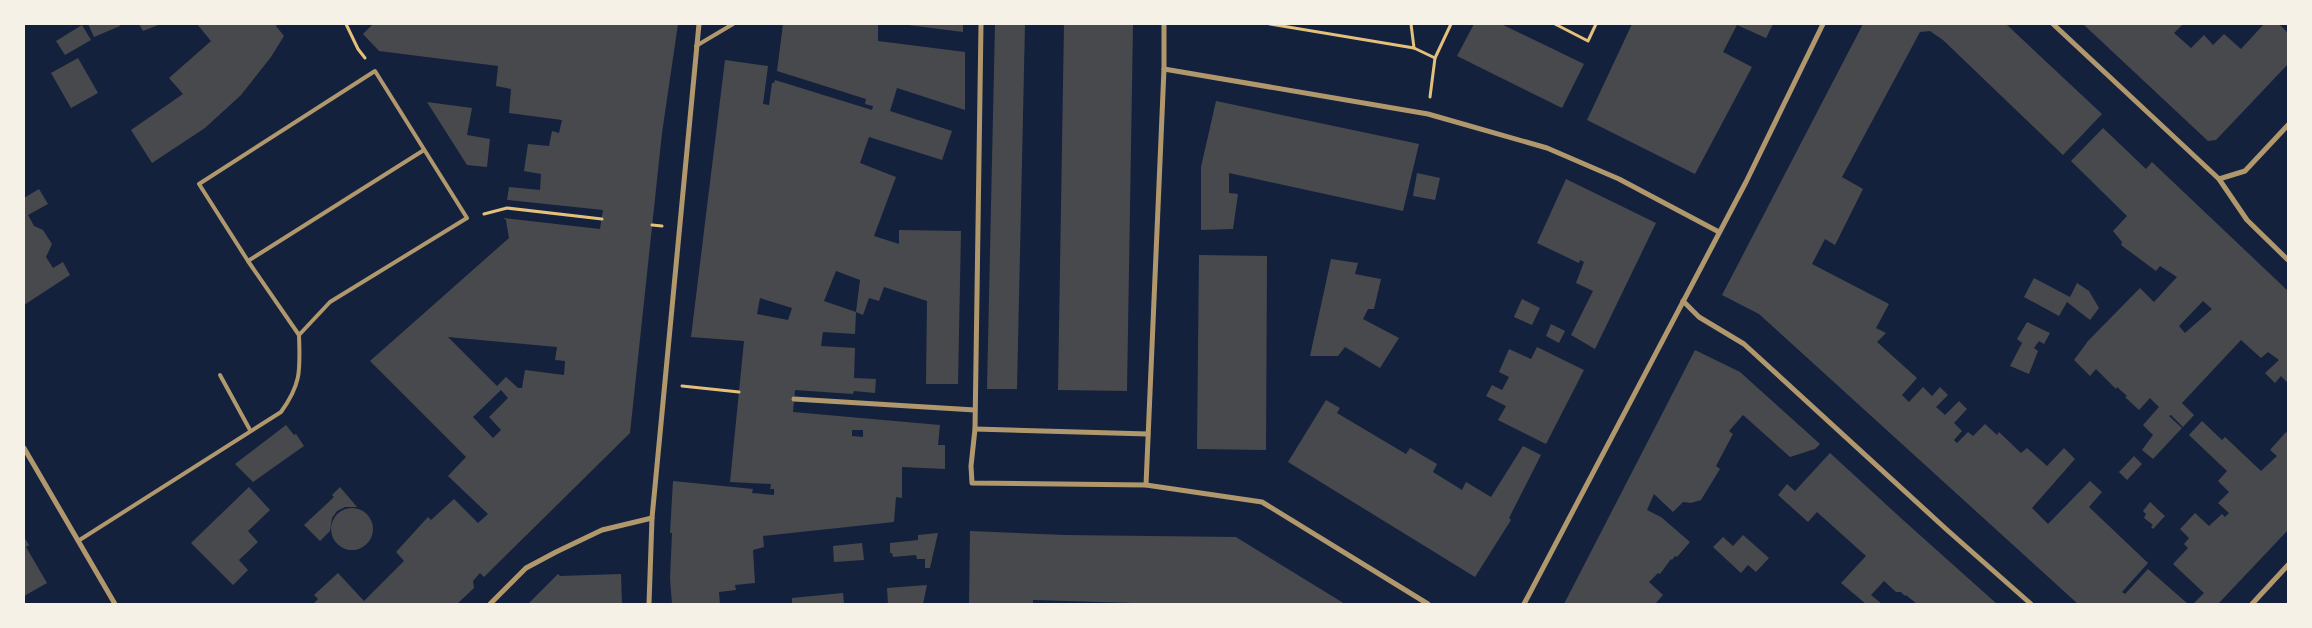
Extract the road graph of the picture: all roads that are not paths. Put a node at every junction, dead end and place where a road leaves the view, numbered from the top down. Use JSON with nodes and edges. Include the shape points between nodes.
{"nodes":[{"id":1,"x":699,"y":24,"type":"edge"},
{"id":2,"x":733,"y":24,"type":"edge"},
{"id":3,"x":981,"y":24,"type":"edge"},
{"id":4,"x":1164,"y":24,"type":"edge"},
{"id":5,"x":1823,"y":24,"type":"edge"},
{"id":6,"x":2053,"y":24,"type":"edge"},
{"id":7,"x":696,"y":46,"type":"junction"},
{"id":8,"x":1164,"y":69,"type":"junction"},
{"id":9,"x":2288,"y":125,"type":"edge"},
{"id":10,"x":424,"y":150,"type":"junction"},
{"id":11,"x":2219,"y":179,"type":"junction"},
{"id":12,"x":1719,"y":232,"type":"junction"},
{"id":13,"x":2288,"y":260,"type":"edge"},
{"id":14,"x":248,"y":261,"type":"junction"},
{"id":15,"x":1683,"y":301,"type":"junction"},
{"id":16,"x":299,"y":335,"type":"junction"},
{"id":17,"x":220,"y":375,"type":"dead end"},
{"id":18,"x":794,"y":399,"type":"dead end"},
{"id":19,"x":975,"y":410,"type":"junction"},
{"id":20,"x":975,"y":429,"type":"junction"},
{"id":21,"x":250,"y":430,"type":"junction"},
{"id":22,"x":1148,"y":434,"type":"junction"},
{"id":23,"x":24,"y":448,"type":"edge"},
{"id":24,"x":1146,"y":485,"type":"junction"},
{"id":25,"x":652,"y":518,"type":"junction"},
{"id":26,"x":78,"y":541,"type":"junction"},
{"id":27,"x":2288,"y":565,"type":"edge"},
{"id":28,"x":115,"y":604,"type":"edge"},
{"id":29,"x":490,"y":604,"type":"edge"},
{"id":30,"x":649,"y":604,"type":"edge"},
{"id":31,"x":1428,"y":604,"type":"edge"},
{"id":32,"x":1524,"y":604,"type":"edge"},
{"id":33,"x":2031,"y":604,"type":"edge"},
{"id":34,"x":2252,"y":604,"type":"edge"}],
"edges":[{"from":1,"to":7,"type":"street"},
{"from":2,"to":7,"type":"lane"},
{"from":3,"to":19,"type":"street"},
{"from":4,"to":8,"type":"street"},
{"from":5,"to":12,"type":"street"},
{"from":6,"to":11,"type":"street"},
{"from":7,"to":25,"type":"street"},
{"from":8,"to":12,"type":"street","via":[[1428,114],[1547,148],[1618,179]]},
{"from":8,"to":22,"type":"street"},
{"from":9,"to":11,"type":"street","via":[[2245,171]]},
{"from":10,"to":14,"type":"lane"},
{"from":10,"to":14,"type":"lane","via":[[375,71],[199,184]]},
{"from":10,"to":16,"type":"lane","via":[[467,218],[330,302]]},
{"from":11,"to":13,"type":"street","via":[[2247,220]]},
{"from":12,"to":15,"type":"street"},
{"from":14,"to":16,"type":"lane"},
{"from":15,"to":32,"type":"street"},
{"from":15,"to":33,"type":"street","via":[[1699,317],[1744,344]]},
{"from":16,"to":21,"type":"lane","via":[[300,378],[291,399],[281,412]]},
{"from":17,"to":21,"type":"lane"},
{"from":18,"to":19,"type":"street"},
{"from":19,"to":20,"type":"street"},
{"from":20,"to":22,"type":"street"},
{"from":20,"to":24,"type":"street","via":[[972,483]]},
{"from":21,"to":26,"type":"lane"},
{"from":22,"to":24,"type":"street"},
{"from":23,"to":26,"type":"street"},
{"from":24,"to":31,"type":"street","via":[[1262,502]]},
{"from":25,"to":29,"type":"street","via":[[602,530],[556,552],[526,568]]},
{"from":25,"to":30,"type":"street"},
{"from":26,"to":28,"type":"street"},
{"from":27,"to":34,"type":"street"}]}
